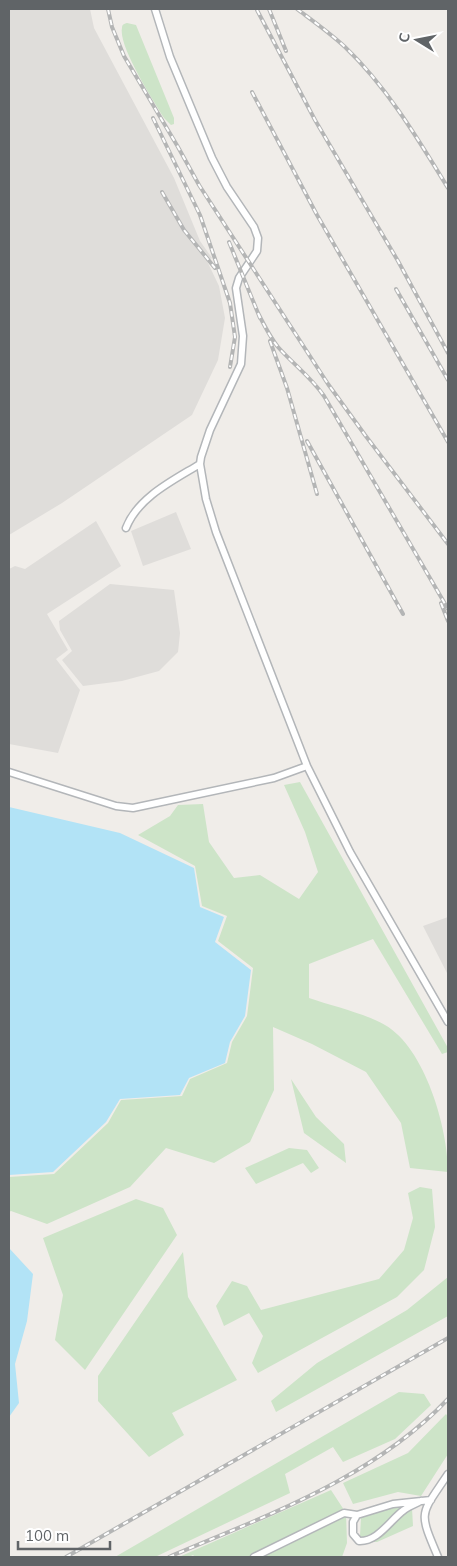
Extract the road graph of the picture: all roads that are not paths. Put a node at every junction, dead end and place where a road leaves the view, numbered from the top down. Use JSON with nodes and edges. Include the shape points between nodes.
{"nodes":[{"id":1,"x":155,"y":9,"type":"edge"},
{"id":2,"x":200,"y":464,"type":"junction"},
{"id":3,"x":126,"y":528,"type":"dead end"},
{"id":4,"x":306,"y":766,"type":"junction"},
{"id":5,"x":9,"y":772,"type":"edge"},
{"id":6,"x":448,"y":1022,"type":"edge"},
{"id":7,"x":448,"y":1474,"type":"edge"},
{"id":8,"x":430,"y":1500,"type":"junction"},
{"id":9,"x":421,"y":1501,"type":"junction"},
{"id":10,"x":357,"y":1515,"type":"junction"},
{"id":11,"x":254,"y":1557,"type":"edge"},
{"id":12,"x":438,"y":1557,"type":"edge"}],
"edges":[{"from":1,"to":2,"type":"street","via":[[170,57],[212,158],[258,238],[257,251],[236,288],[243,336],[241,364],[206,440]]},
{"from":2,"to":3,"type":"street","via":[[148,498],[136,510]]},
{"from":2,"to":4,"type":"street","via":[[216,532]]},
{"from":4,"to":5,"type":"street","via":[[274,778],[133,808],[116,806]]},
{"from":4,"to":6,"type":"street","via":[[350,852]]},
{"from":7,"to":8,"type":"street"},
{"from":8,"to":9,"type":"street"},
{"from":8,"to":12,"type":"street","via":[[424,1521]]},
{"from":9,"to":10,"type":"street","via":[[393,1504]]},
{"from":9,"to":10,"type":"street","via":[[405,1509],[369,1540],[360,1541],[353,1534]]},
{"from":10,"to":11,"type":"street","via":[[344,1513]]}]}
